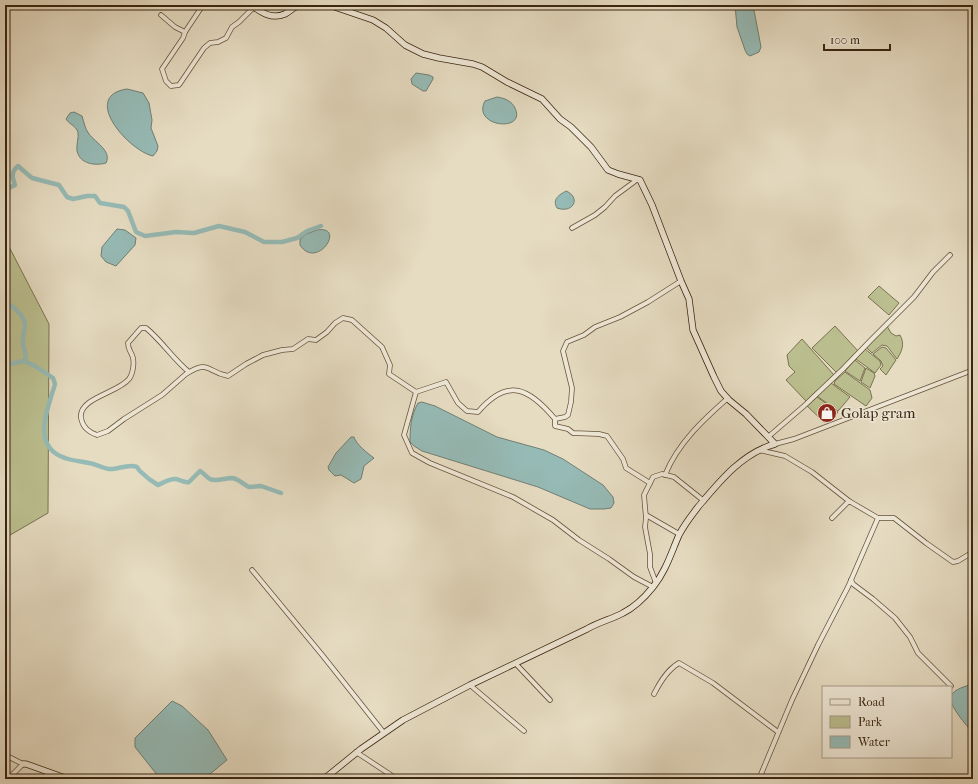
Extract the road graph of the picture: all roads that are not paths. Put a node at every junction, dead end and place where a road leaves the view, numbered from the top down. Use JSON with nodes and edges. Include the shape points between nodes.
{"nodes":[{"id":1,"x":203,"y":5,"type":"edge"},
{"id":2,"x":299,"y":5,"type":"edge"},
{"id":3,"x":329,"y":5,"type":"edge"},
{"id":4,"x":252,"y":6,"type":"edge"},
{"id":5,"x":161,"y":16,"type":"dead end"},
{"id":6,"x":185,"y":32,"type":"junction"},
{"id":7,"x":638,"y":179,"type":"junction"},
{"id":8,"x":572,"y":228,"type":"dead end"},
{"id":9,"x":950,"y":255,"type":"dead end"},
{"id":10,"x":681,"y":281,"type":"junction"},
{"id":11,"x":973,"y":370,"type":"edge"},
{"id":12,"x":189,"y":372,"type":"junction"},
{"id":13,"x":416,"y":392,"type":"junction"},
{"id":14,"x":728,"y":398,"type":"junction"},
{"id":15,"x":555,"y":419,"type":"junction"},
{"id":16,"x":768,"y":437,"type":"junction"},
{"id":17,"x":775,"y":444,"type":"junction"},
{"id":18,"x":759,"y":450,"type":"junction"},
{"id":19,"x":665,"y":475,"type":"junction"},
{"id":20,"x":650,"y":484,"type":"junction"},
{"id":21,"x":704,"y":500,"type":"junction"},
{"id":22,"x":849,"y":501,"type":"junction"},
{"id":23,"x":646,"y":515,"type":"junction"},
{"id":24,"x":832,"y":518,"type":"dead end"},
{"id":25,"x":878,"y":518,"type":"junction"},
{"id":26,"x":679,"y":534,"type":"junction"},
{"id":27,"x":973,"y":552,"type":"edge"},
{"id":28,"x":252,"y":570,"type":"dead end"},
{"id":29,"x":851,"y":580,"type":"junction"},
{"id":30,"x":654,"y":585,"type":"junction"},
{"id":31,"x":516,"y":664,"type":"junction"},
{"id":32,"x":470,"y":685,"type":"junction"},
{"id":33,"x":951,"y":686,"type":"dead end"},
{"id":34,"x":654,"y":694,"type":"dead end"},
{"id":35,"x":550,"y":700,"type":"dead end"},
{"id":36,"x":524,"y":731,"type":"dead end"},
{"id":37,"x":778,"y":732,"type":"junction"},
{"id":38,"x":384,"y":733,"type":"junction"},
{"id":39,"x":356,"y":752,"type":"junction"},
{"id":40,"x":5,"y":754,"type":"edge"},
{"id":41,"x":23,"y":764,"type":"junction"},
{"id":42,"x":8,"y":779,"type":"edge"},
{"id":43,"x":68,"y":779,"type":"edge"},
{"id":44,"x":324,"y":779,"type":"edge"},
{"id":45,"x":397,"y":779,"type":"edge"},
{"id":46,"x":759,"y":779,"type":"edge"}],
"edges":[{"from":1,"to":6,"type":"street"},
{"from":2,"to":4,"type":"street","via":[[285,14],[275,16],[265,15]]},
{"from":3,"to":7,"type":"street","via":[[373,20],[423,54],[482,67],[542,99],[590,147],[608,170]]},
{"from":4,"to":6,"type":"street","via":[[232,27],[226,38],[210,43],[204,48],[179,85],[171,86],[166,81],[162,69]]},
{"from":5,"to":6,"type":"street"},
{"from":7,"to":8,"type":"street","via":[[595,215]]},
{"from":7,"to":10,"type":"street","via":[[652,205]]},
{"from":9,"to":16,"type":"street","via":[[914,297],[843,370]]},
{"from":10,"to":14,"type":"street","via":[[689,299],[693,330],[721,391]]},
{"from":10,"to":15,"type":"street","via":[[643,305],[567,342],[563,351],[572,388],[571,402],[568,415]]},
{"from":11,"to":17,"type":"street"},
{"from":12,"to":12,"type":"street","via":[[162,395],[108,432],[97,435],[87,431],[82,423],[80,413],[84,406],[129,379],[133,369],[133,356],[128,349],[128,343],[141,328],[146,328],[155,335],[177,362]]},
{"from":12,"to":13,"type":"street","via":[[205,366],[228,376],[263,355],[293,349],[308,340],[316,340],[343,318],[352,320],[382,347],[390,365],[389,374]]},
{"from":13,"to":15,"type":"street","via":[[446,382],[458,403],[467,411],[478,412],[499,393],[522,391],[543,405]]},
{"from":13,"to":30,"type":"street","via":[[404,436],[412,453],[513,497],[553,520],[634,577]]},
{"from":14,"to":16,"type":"street"},
{"from":14,"to":19,"type":"street","via":[[686,439]]},
{"from":15,"to":20,"type":"street","via":[[555,426],[568,429],[572,433],[607,436],[626,468]]},
{"from":16,"to":17,"type":"street"},
{"from":17,"to":18,"type":"street"},
{"from":18,"to":21,"type":"street","via":[[725,475]]},
{"from":18,"to":22,"type":"street","via":[[785,456],[812,472]]},
{"from":19,"to":20,"type":"street","via":[[653,477]]},
{"from":19,"to":21,"type":"street","via":[[674,477]]},
{"from":20,"to":23,"type":"street","via":[[644,496]]},
{"from":21,"to":26,"type":"street"},
{"from":22,"to":24,"type":"street"},
{"from":22,"to":25,"type":"street"},
{"from":23,"to":26,"type":"street"},
{"from":23,"to":30,"type":"street","via":[[645,528]]},
{"from":25,"to":27,"type":"street","via":[[894,518],[953,562]]},
{"from":25,"to":29,"type":"street"},
{"from":26,"to":30,"type":"street","via":[[664,571]]},
{"from":28,"to":38,"type":"street"},
{"from":29,"to":33,"type":"street","via":[[895,618],[910,637],[918,653]]},
{"from":29,"to":37,"type":"street"},
{"from":30,"to":31,"type":"street","via":[[639,602],[623,613],[597,623]]},
{"from":31,"to":32,"type":"street"},
{"from":31,"to":35,"type":"street"},
{"from":32,"to":36,"type":"street"},
{"from":32,"to":38,"type":"street","via":[[403,720]]},
{"from":34,"to":37,"type":"street","via":[[669,670],[679,663],[713,682]]},
{"from":37,"to":46,"type":"street"},
{"from":38,"to":39,"type":"street"},
{"from":39,"to":44,"type":"street"},
{"from":39,"to":45,"type":"street"},
{"from":40,"to":41,"type":"street"},
{"from":41,"to":42,"type":"street"},
{"from":41,"to":43,"type":"street"}]}
